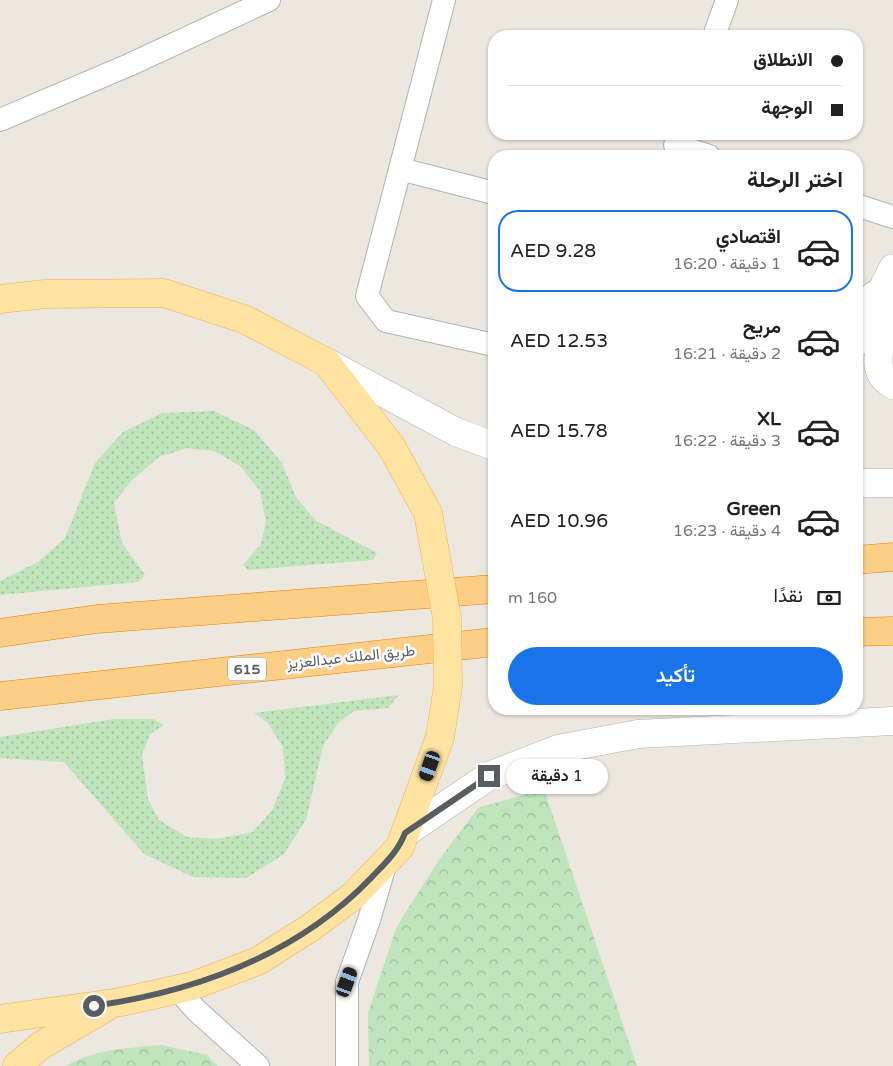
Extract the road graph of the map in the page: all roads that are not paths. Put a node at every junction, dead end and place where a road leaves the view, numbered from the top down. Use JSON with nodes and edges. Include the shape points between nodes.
{"nodes":[{"id":1,"x":269,"y":0,"type":"edge"},
{"id":2,"x":444,"y":0,"type":"edge"},
{"id":3,"x":727,"y":0,"type":"edge"},
{"id":4,"x":716,"y":30,"type":"edge"},
{"id":5,"x":0,"y":120,"type":"edge"},
{"id":6,"x":675,"y":145,"type":"edge"},
{"id":7,"x":690,"y":150,"type":"edge"},
{"id":8,"x":400,"y":169,"type":"junction"},
{"id":9,"x":488,"y":191,"type":"edge"},
{"id":10,"x":863,"y":207,"type":"edge"},
{"id":11,"x":893,"y":217,"type":"edge"},
{"id":12,"x":889,"y":276,"type":"edge"},
{"id":13,"x":0,"y":299,"type":"edge"},
{"id":14,"x":863,"y":299,"type":"edge"},
{"id":15,"x":893,"y":314,"type":"edge"},
{"id":16,"x":863,"y":328,"type":"edge"},
{"id":17,"x":488,"y":344,"type":"edge"},
{"id":18,"x":326,"y":362,"type":"junction"},
{"id":19,"x":893,"y":385,"type":"edge"},
{"id":20,"x":488,"y":444,"type":"edge"},
{"id":21,"x":863,"y":483,"type":"edge"},
{"id":22,"x":893,"y":483,"type":"edge"},
{"id":23,"x":893,"y":557,"type":"edge"},
{"id":24,"x":863,"y":559,"type":"edge"},
{"id":25,"x":488,"y":589,"type":"edge"},
{"id":26,"x":863,"y":632,"type":"edge"},
{"id":27,"x":893,"y":632,"type":"edge"},
{"id":28,"x":0,"y":633,"type":"edge"},
{"id":29,"x":488,"y":643,"type":"edge"},
{"id":30,"x":0,"y":696,"type":"edge"},
{"id":31,"x":893,"y":721,"type":"edge"},
{"id":32,"x":405,"y":833,"type":"junction"},
{"id":33,"x":386,"y":862,"type":"junction"},
{"id":34,"x":178,"y":990,"type":"junction"},
{"id":35,"x":113,"y":1003,"type":"junction"},
{"id":36,"x":0,"y":1019,"type":"edge"},
{"id":37,"x":17,"y":1066,"type":"edge"},
{"id":38,"x":258,"y":1066,"type":"edge"},
{"id":39,"x":348,"y":1066,"type":"edge"}],
"edges":[{"from":1,"to":5,"type":"street","via":[[129,66]]},
{"from":2,"to":8,"type":"street"},
{"from":3,"to":4,"type":"street"},
{"from":6,"to":7,"type":"street"},
{"from":8,"to":9,"type":"street"},
{"from":8,"to":17,"type":"street","via":[[367,296],[386,321]]},
{"from":10,"to":11,"type":"street"},
{"from":12,"to":14,"type":"street"},
{"from":12,"to":16,"type":"main road"},
{"from":13,"to":18,"type":"main road","via":[[45,294],[164,293],[244,319]]},
{"from":15,"to":19,"type":"main road","via":[[878,352],[878,368]]},
{"from":18,"to":20,"type":"main road","via":[[456,432]]},
{"from":18,"to":32,"type":"main road","bridge":true,"via":[[391,446],[428,513],[447,618],[448,686],[440,736]]},
{"from":21,"to":22,"type":"main road"},
{"from":23,"to":24,"type":"highway"},
{"from":25,"to":28,"type":"highway","via":[[97,619]]},
{"from":26,"to":27,"type":"highway"},
{"from":29,"to":30,"type":"highway","name":"طريق الملك عبدالعزيز","number":"615"},
{"from":31,"to":32,"type":"main road","via":[[638,734],[558,749],[489,776]]},
{"from":32,"to":33,"type":"main road","via":[[400,847]]},
{"from":33,"to":34,"type":"main road","via":[[353,896],[310,928],[258,960]]},
{"from":33,"to":39,"type":"street","via":[[347,982]]},
{"from":34,"to":35,"type":"main road"},
{"from":34,"to":38,"type":"street"},
{"from":35,"to":36,"type":"main road"},
{"from":35,"to":37,"type":"main road","via":[[40,1046]]}]}
